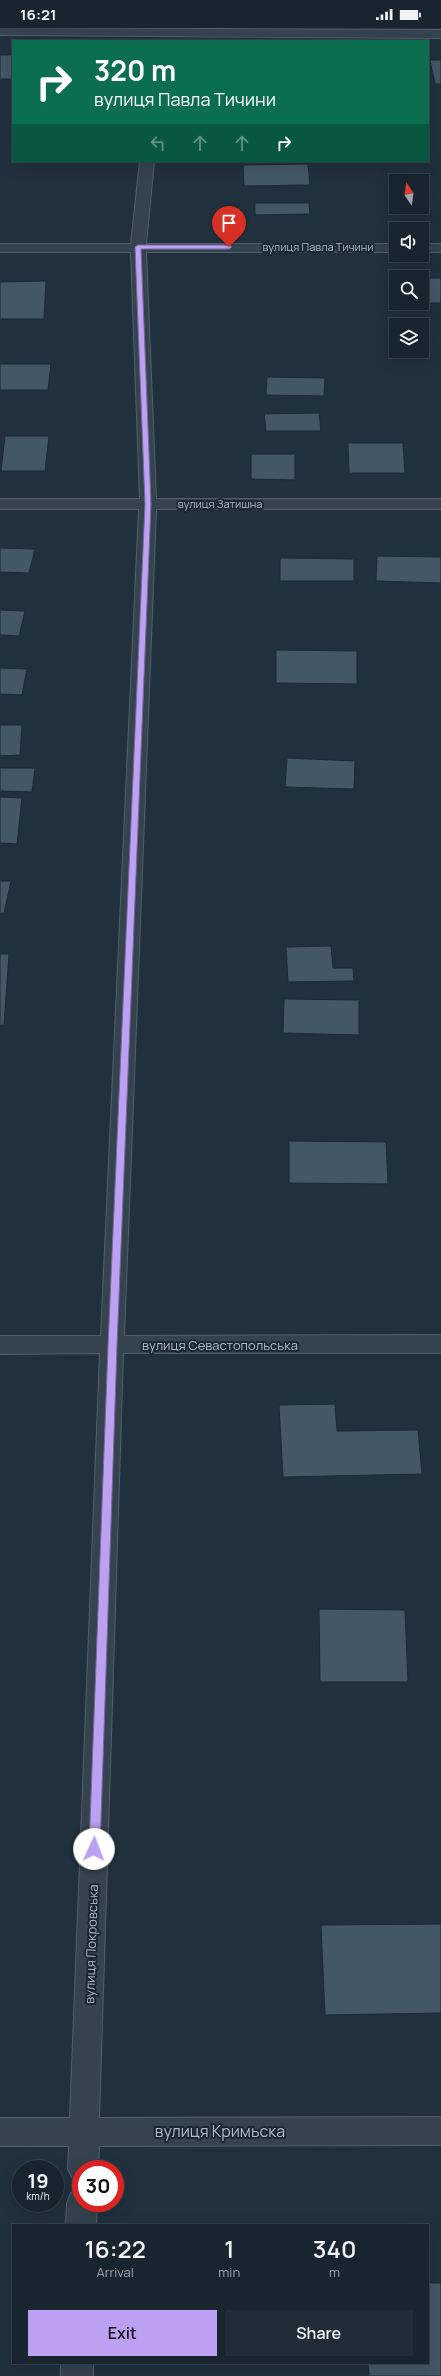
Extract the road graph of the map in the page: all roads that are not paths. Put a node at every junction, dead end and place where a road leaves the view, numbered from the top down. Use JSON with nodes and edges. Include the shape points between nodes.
{"nodes":[{"id":1,"x":0,"y":31,"type":"edge"},
{"id":2,"x":160,"y":34,"type":"edge"},
{"id":3,"x":441,"y":34,"type":"edge"},
{"id":4,"x":147,"y":162,"type":"edge"},
{"id":5,"x":138,"y":247,"type":"junction"},
{"id":6,"x":0,"y":248,"type":"edge"},
{"id":7,"x":389,"y":248,"type":"edge"},
{"id":8,"x":429,"y":248,"type":"edge"},
{"id":9,"x":441,"y":248,"type":"edge"},
{"id":10,"x":0,"y":504,"type":"edge"},
{"id":11,"x":148,"y":504,"type":"junction"},
{"id":12,"x":441,"y":504,"type":"edge"},
{"id":13,"x":441,"y":1344,"type":"edge"},
{"id":14,"x":0,"y":1345,"type":"edge"},
{"id":15,"x":112,"y":1346,"type":"junction"},
{"id":16,"x":441,"y":2131,"type":"edge"},
{"id":17,"x":0,"y":2132,"type":"edge"},
{"id":18,"x":84,"y":2132,"type":"junction"},
{"id":19,"x":83,"y":2160,"type":"edge"},
{"id":20,"x":82,"y":2212,"type":"edge"},
{"id":21,"x":81,"y":2224,"type":"edge"},
{"id":22,"x":77,"y":2364,"type":"edge"},
{"id":23,"x":77,"y":2376,"type":"edge"}],
"edges":[{"from":1,"to":2,"type":"street"},
{"from":2,"to":3,"type":"street"},
{"from":4,"to":5,"type":"street","name":"вулиця Покровська"},
{"from":5,"to":6,"type":"street","name":"вулиця Павла Тичини"},
{"from":5,"to":7,"type":"street","name":"вулиця Павла Тичини"},
{"from":5,"to":11,"type":"street","name":"вулиця Покровська"},
{"from":8,"to":9,"type":"street"},
{"from":10,"to":11,"type":"street","name":"вулиця Затишна"},
{"from":11,"to":12,"type":"street","name":"вулиця Затишна"},
{"from":11,"to":15,"type":"street","name":"вулиця Покровська"},
{"from":13,"to":15,"type":"street","name":"вулиця Севастопольська"},
{"from":14,"to":15,"type":"street","name":"вулиця Севастопольська"},
{"from":15,"to":18,"type":"street","name":"вулиця Покровська"},
{"from":16,"to":18,"type":"street","name":"вулиця Кримьска"},
{"from":17,"to":18,"type":"street","name":"вулиця Кримьска"},
{"from":18,"to":19,"type":"street","name":"вулиця Покровська"},
{"from":20,"to":21,"type":"street"},
{"from":22,"to":23,"type":"street"}]}
